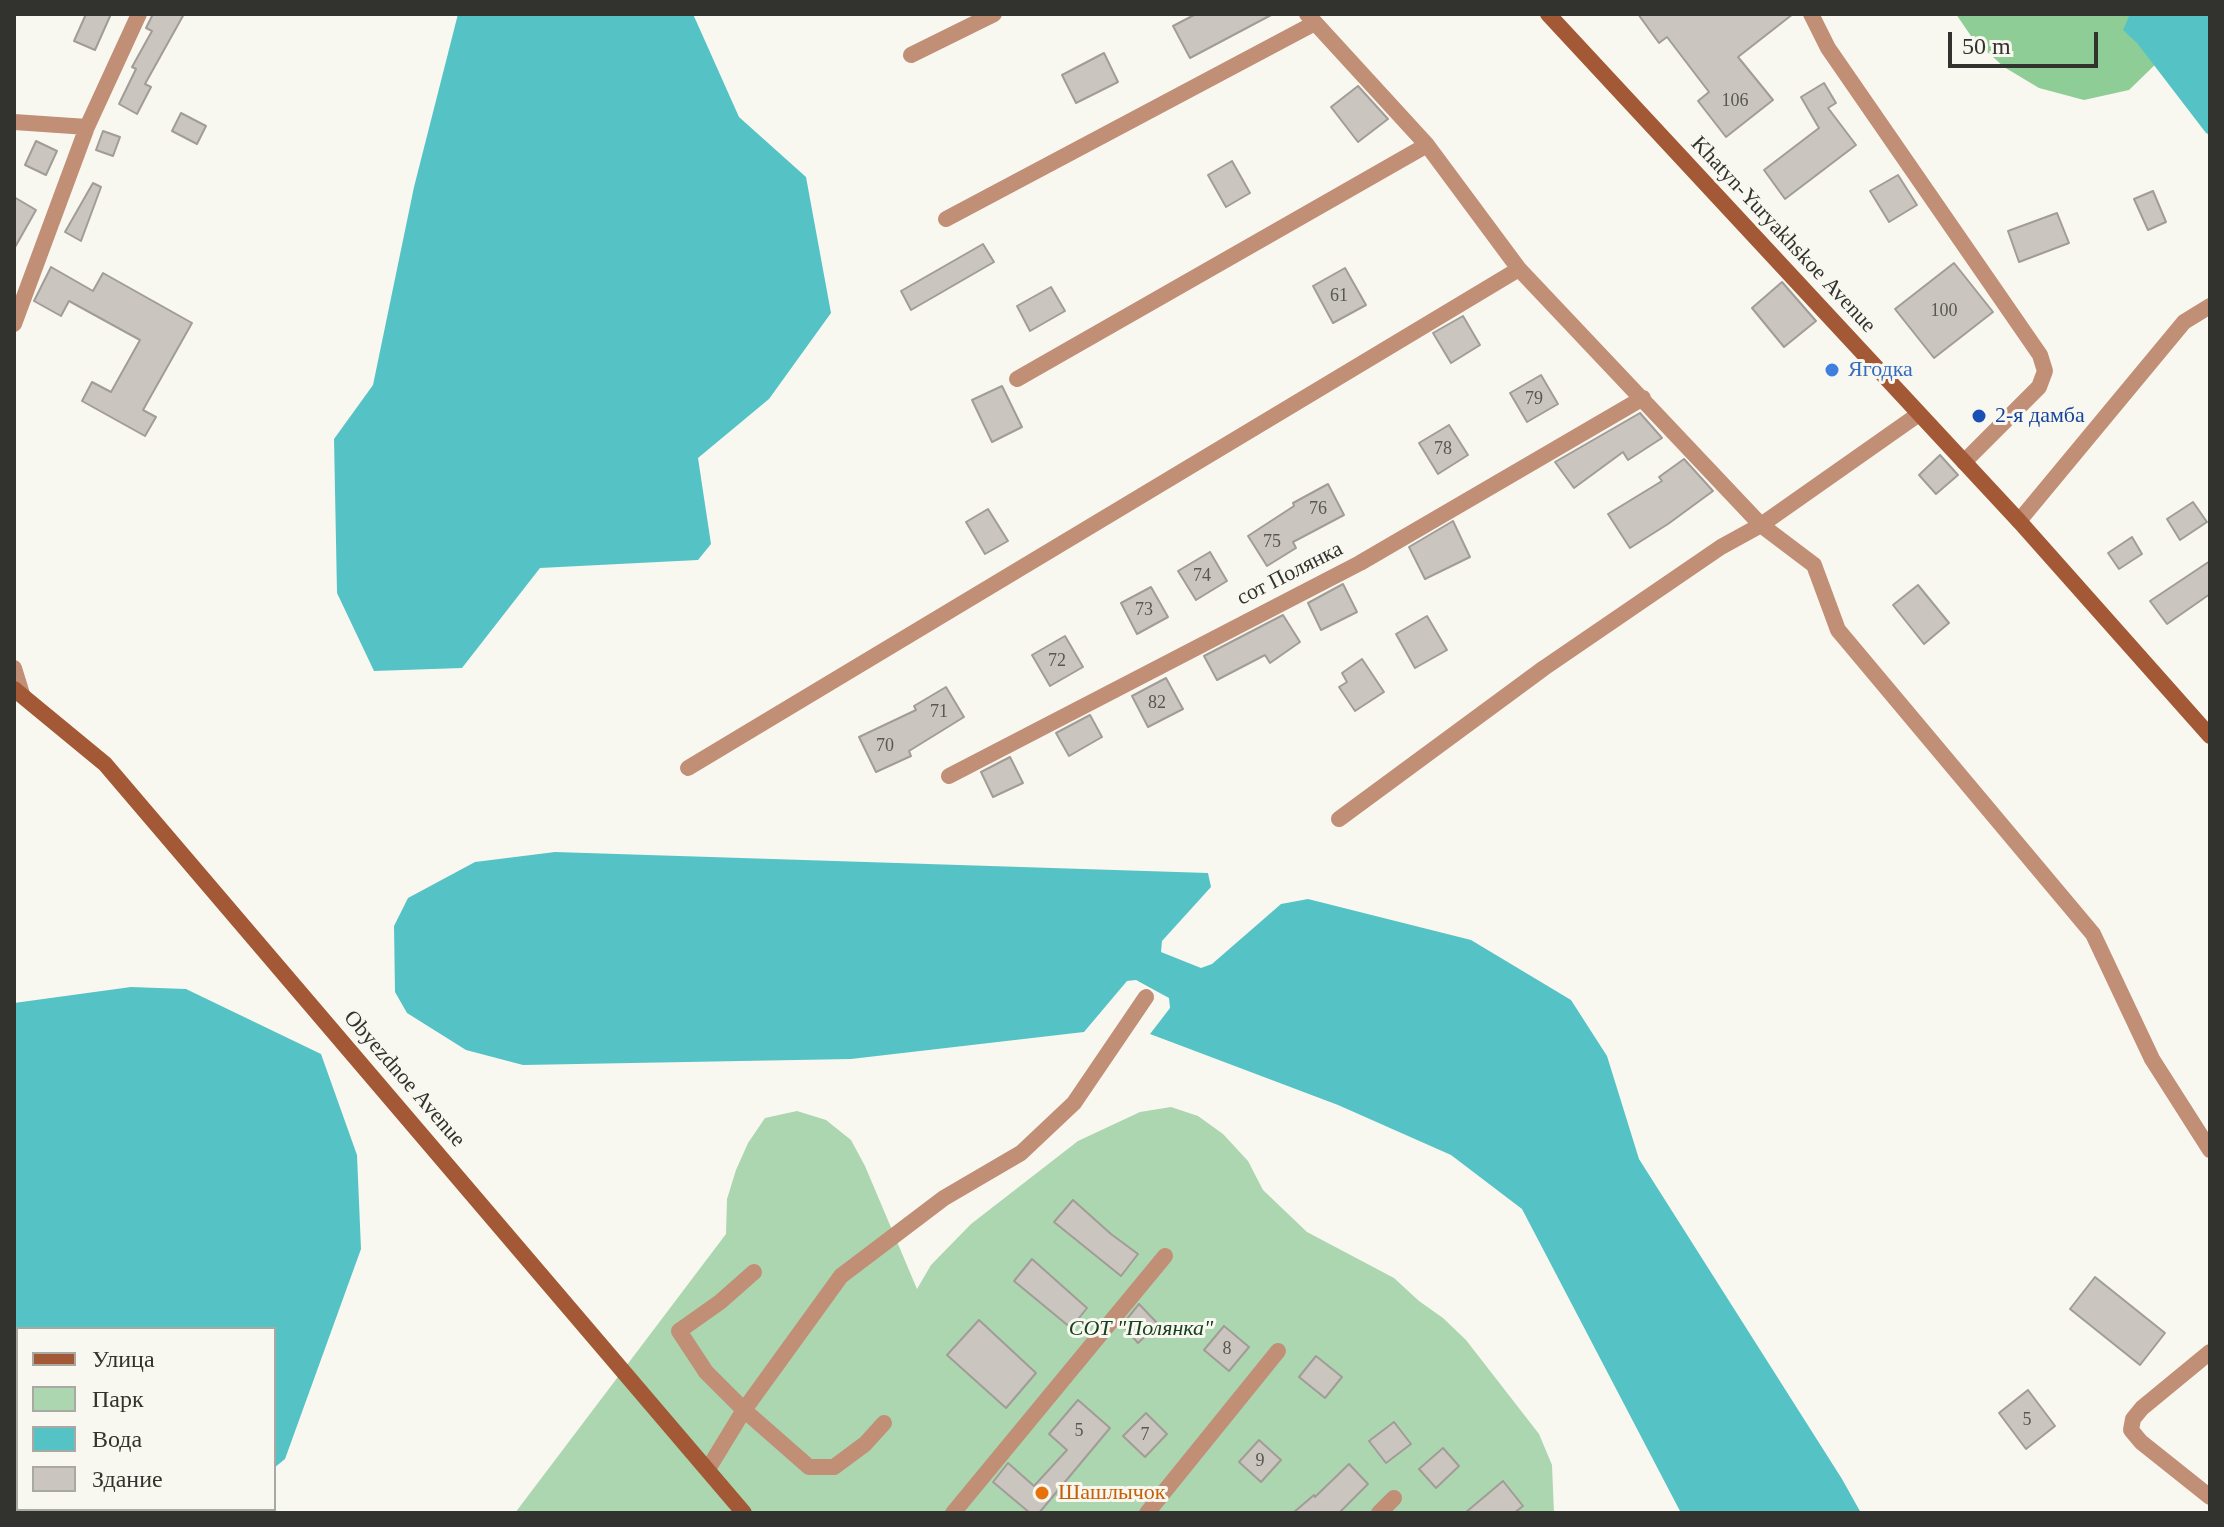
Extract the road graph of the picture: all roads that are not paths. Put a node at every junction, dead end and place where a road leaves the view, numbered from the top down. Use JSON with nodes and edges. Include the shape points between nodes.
{"nodes":[{"id":1,"x":139,"y":14,"type":"edge"},
{"id":2,"x":994,"y":14,"type":"edge"},
{"id":3,"x":1548,"y":14,"type":"edge"},
{"id":4,"x":1811,"y":14,"type":"edge"},
{"id":5,"x":1311,"y":19,"type":"edge"},
{"id":6,"x":911,"y":55,"type":"dead end"},
{"id":7,"x":14,"y":122,"type":"edge"},
{"id":8,"x":87,"y":127,"type":"junction"},
{"id":9,"x":1427,"y":145,"type":"junction"},
{"id":10,"x":946,"y":219,"type":"dead end"},
{"id":11,"x":1519,"y":269,"type":"junction"},
{"id":12,"x":2210,"y":306,"type":"edge"},
{"id":13,"x":14,"y":324,"type":"edge"},
{"id":14,"x":1017,"y":379,"type":"dead end"},
{"id":15,"x":1643,"y":398,"type":"junction"},
{"id":16,"x":1919,"y":414,"type":"junction"},
{"id":17,"x":1964,"y":462,"type":"junction"},
{"id":18,"x":2019,"y":521,"type":"junction"},
{"id":19,"x":1761,"y":525,"type":"junction"},
{"id":20,"x":14,"y":668,"type":"edge"},
{"id":21,"x":18,"y":692,"type":"edge"},
{"id":22,"x":2210,"y":736,"type":"edge"},
{"id":23,"x":688,"y":768,"type":"dead end"},
{"id":24,"x":949,"y":776,"type":"dead end"},
{"id":25,"x":1339,"y":819,"type":"dead end"},
{"id":26,"x":1146,"y":997,"type":"dead end"},
{"id":27,"x":2210,"y":1150,"type":"edge"},
{"id":28,"x":1165,"y":1256,"type":"dead end"},
{"id":29,"x":754,"y":1272,"type":"dead end"},
{"id":30,"x":1278,"y":1351,"type":"dead end"},
{"id":31,"x":2210,"y":1352,"type":"edge"},
{"id":32,"x":744,"y":1410,"type":"junction"},
{"id":33,"x":884,"y":1423,"type":"dead end"},
{"id":34,"x":708,"y":1469,"type":"junction"},
{"id":35,"x":2210,"y":1497,"type":"edge"},
{"id":36,"x":1394,"y":1498,"type":"dead end"},
{"id":37,"x":744,"y":1513,"type":"edge"},
{"id":38,"x":953,"y":1513,"type":"edge"},
{"id":39,"x":1147,"y":1513,"type":"edge"},
{"id":40,"x":1379,"y":1513,"type":"edge"}],
"edges":[{"from":1,"to":8,"type":"street"},
{"from":2,"to":6,"type":"street"},
{"from":3,"to":16,"type":"main road","name":"Khatyn-Yuryakhskoe Avenue"},
{"from":4,"to":17,"type":"street","via":[[1828,48],[2040,355],[2045,371],[2039,387]]},
{"from":5,"to":9,"type":"street"},
{"from":5,"to":10,"type":"street"},
{"from":7,"to":8,"type":"street"},
{"from":8,"to":13,"type":"street"},
{"from":9,"to":11,"type":"street"},
{"from":9,"to":14,"type":"street"},
{"from":11,"to":15,"type":"street"},
{"from":11,"to":23,"type":"street"},
{"from":12,"to":18,"type":"street","via":[[2184,322]]},
{"from":15,"to":19,"type":"street"},
{"from":15,"to":24,"type":"street","name":"сот Полянка","via":[[1360,563]]},
{"from":16,"to":17,"type":"main road","name":"Khatyn-Yuryakhskoe Avenue"},
{"from":16,"to":19,"type":"street"},
{"from":17,"to":18,"type":"main road","name":"Khatyn-Yuryakhskoe Avenue"},
{"from":18,"to":22,"type":"main road","name":"Khatyn-Yuryakhskoe Avenue"},
{"from":19,"to":25,"type":"street","via":[[1556,659]]},
{"from":19,"to":27,"type":"street","via":[[1814,565],[1838,630],[2093,934],[2152,1059]]},
{"from":20,"to":21,"type":"street"},
{"from":21,"to":34,"type":"main road","name":"Obyezdnoe Avenue","via":[[105,764]]},
{"from":26,"to":32,"type":"street","via":[[1074,1103],[1021,1153],[944,1198],[841,1276]]},
{"from":28,"to":38,"type":"street"},
{"from":29,"to":32,"type":"street","via":[[679,1331],[706,1372]]},
{"from":30,"to":39,"type":"street"},
{"from":31,"to":35,"type":"street","via":[[2142,1408],[2131,1430]]},
{"from":32,"to":33,"type":"street","via":[[809,1467],[834,1467]]},
{"from":32,"to":34,"type":"street"},
{"from":34,"to":37,"type":"main road","name":"Obyezdnoe Avenue"},
{"from":36,"to":40,"type":"street"}]}
